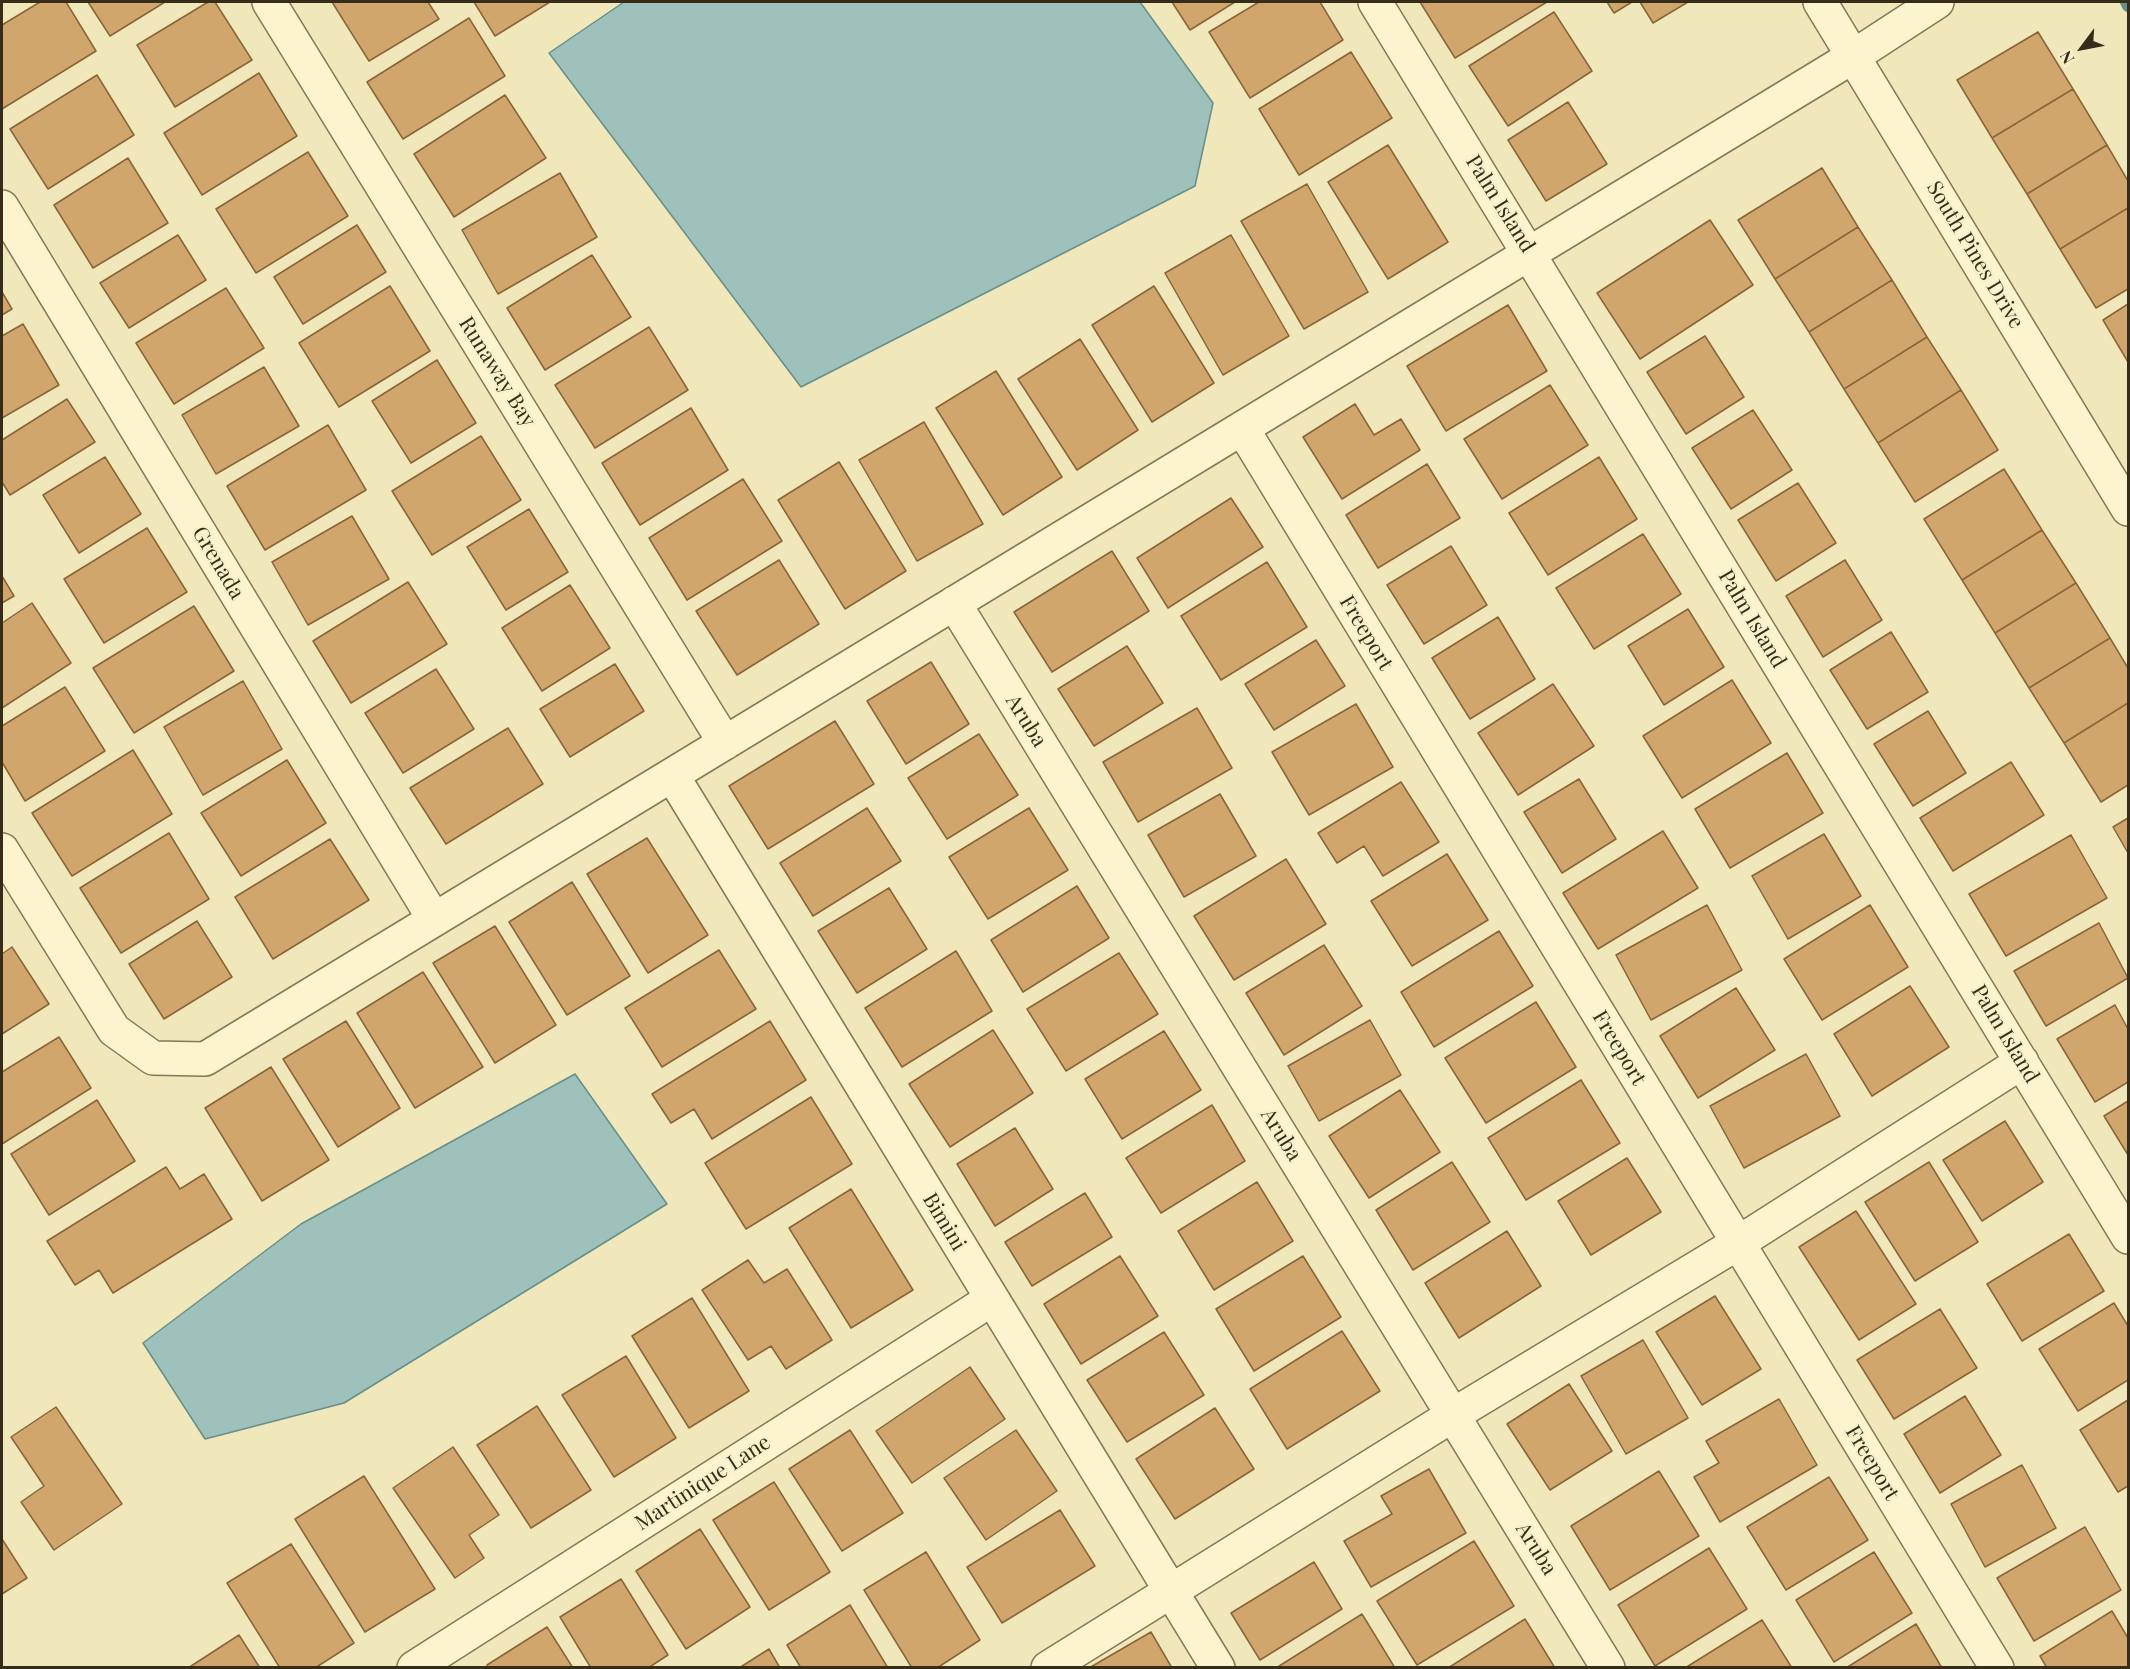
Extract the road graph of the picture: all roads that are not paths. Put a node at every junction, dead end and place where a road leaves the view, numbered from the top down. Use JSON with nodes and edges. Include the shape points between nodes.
{"nodes":[{"id":1,"x":269,"y":2,"type":"edge"},
{"id":2,"x":1375,"y":2,"type":"edge"},
{"id":3,"x":1820,"y":2,"type":"edge"},
{"id":4,"x":1937,"y":2,"type":"edge"},
{"id":5,"x":1854,"y":56,"type":"junction"},
{"id":6,"x":2,"y":207,"type":"edge"},
{"id":7,"x":1530,"y":253,"type":"junction"},
{"id":8,"x":1242,"y":428,"type":"junction"},
{"id":9,"x":2128,"y":509,"type":"edge"},
{"id":10,"x":954,"y":603,"type":"junction"},
{"id":11,"x":725,"y":743,"type":"junction"},
{"id":12,"x":672,"y":775,"type":"junction"},
{"id":13,"x":2,"y":850,"type":"edge"},
{"id":14,"x":434,"y":920,"type":"junction"},
{"id":15,"x":2022,"y":1062,"type":"junction"},
{"id":16,"x":2128,"y":1237,"type":"edge"},
{"id":17,"x":1738,"y":1243,"type":"junction"},
{"id":18,"x":992,"y":1299,"type":"junction"},
{"id":19,"x":1453,"y":1415,"type":"junction"},
{"id":20,"x":1170,"y":1591,"type":"junction"},
{"id":21,"x":414,"y":1668,"type":"edge"},
{"id":22,"x":1048,"y":1668,"type":"edge"},
{"id":23,"x":1218,"y":1668,"type":"edge"},
{"id":24,"x":1608,"y":1668,"type":"edge"},
{"id":25,"x":1997,"y":1668,"type":"edge"}],
"edges":[{"from":1,"to":11,"type":"street","name":"Runaway Bay"},
{"from":2,"to":7,"type":"street","name":"Palm Island"},
{"from":3,"to":5,"type":"street","name":"South Pines Drive"},
{"from":4,"to":5,"type":"street"},
{"from":5,"to":7,"type":"street"},
{"from":5,"to":9,"type":"street","name":"South Pines Drive"},
{"from":6,"to":14,"type":"street","name":"Grenada"},
{"from":7,"to":8,"type":"street"},
{"from":7,"to":15,"type":"street","name":"Palm Island"},
{"from":8,"to":10,"type":"street"},
{"from":8,"to":17,"type":"street","name":"Freeport"},
{"from":10,"to":11,"type":"street"},
{"from":10,"to":19,"type":"street","name":"Aruba"},
{"from":11,"to":12,"type":"street"},
{"from":12,"to":14,"type":"street"},
{"from":12,"to":18,"type":"street","name":"Bimini"},
{"from":13,"to":14,"type":"street","via":[[114,1030],[153,1058],[205,1059]]},
{"from":15,"to":16,"type":"street","name":"Palm Island"},
{"from":15,"to":17,"type":"street"},
{"from":17,"to":19,"type":"street"},
{"from":17,"to":25,"type":"street","name":"Freeport"},
{"from":18,"to":20,"type":"street","name":"Bimini"},
{"from":18,"to":21,"type":"street","name":"Martinique Lane"},
{"from":19,"to":20,"type":"street"},
{"from":19,"to":24,"type":"street","name":"Aruba"},
{"from":20,"to":22,"type":"street"},
{"from":20,"to":23,"type":"street","name":"Bimini"}]}
